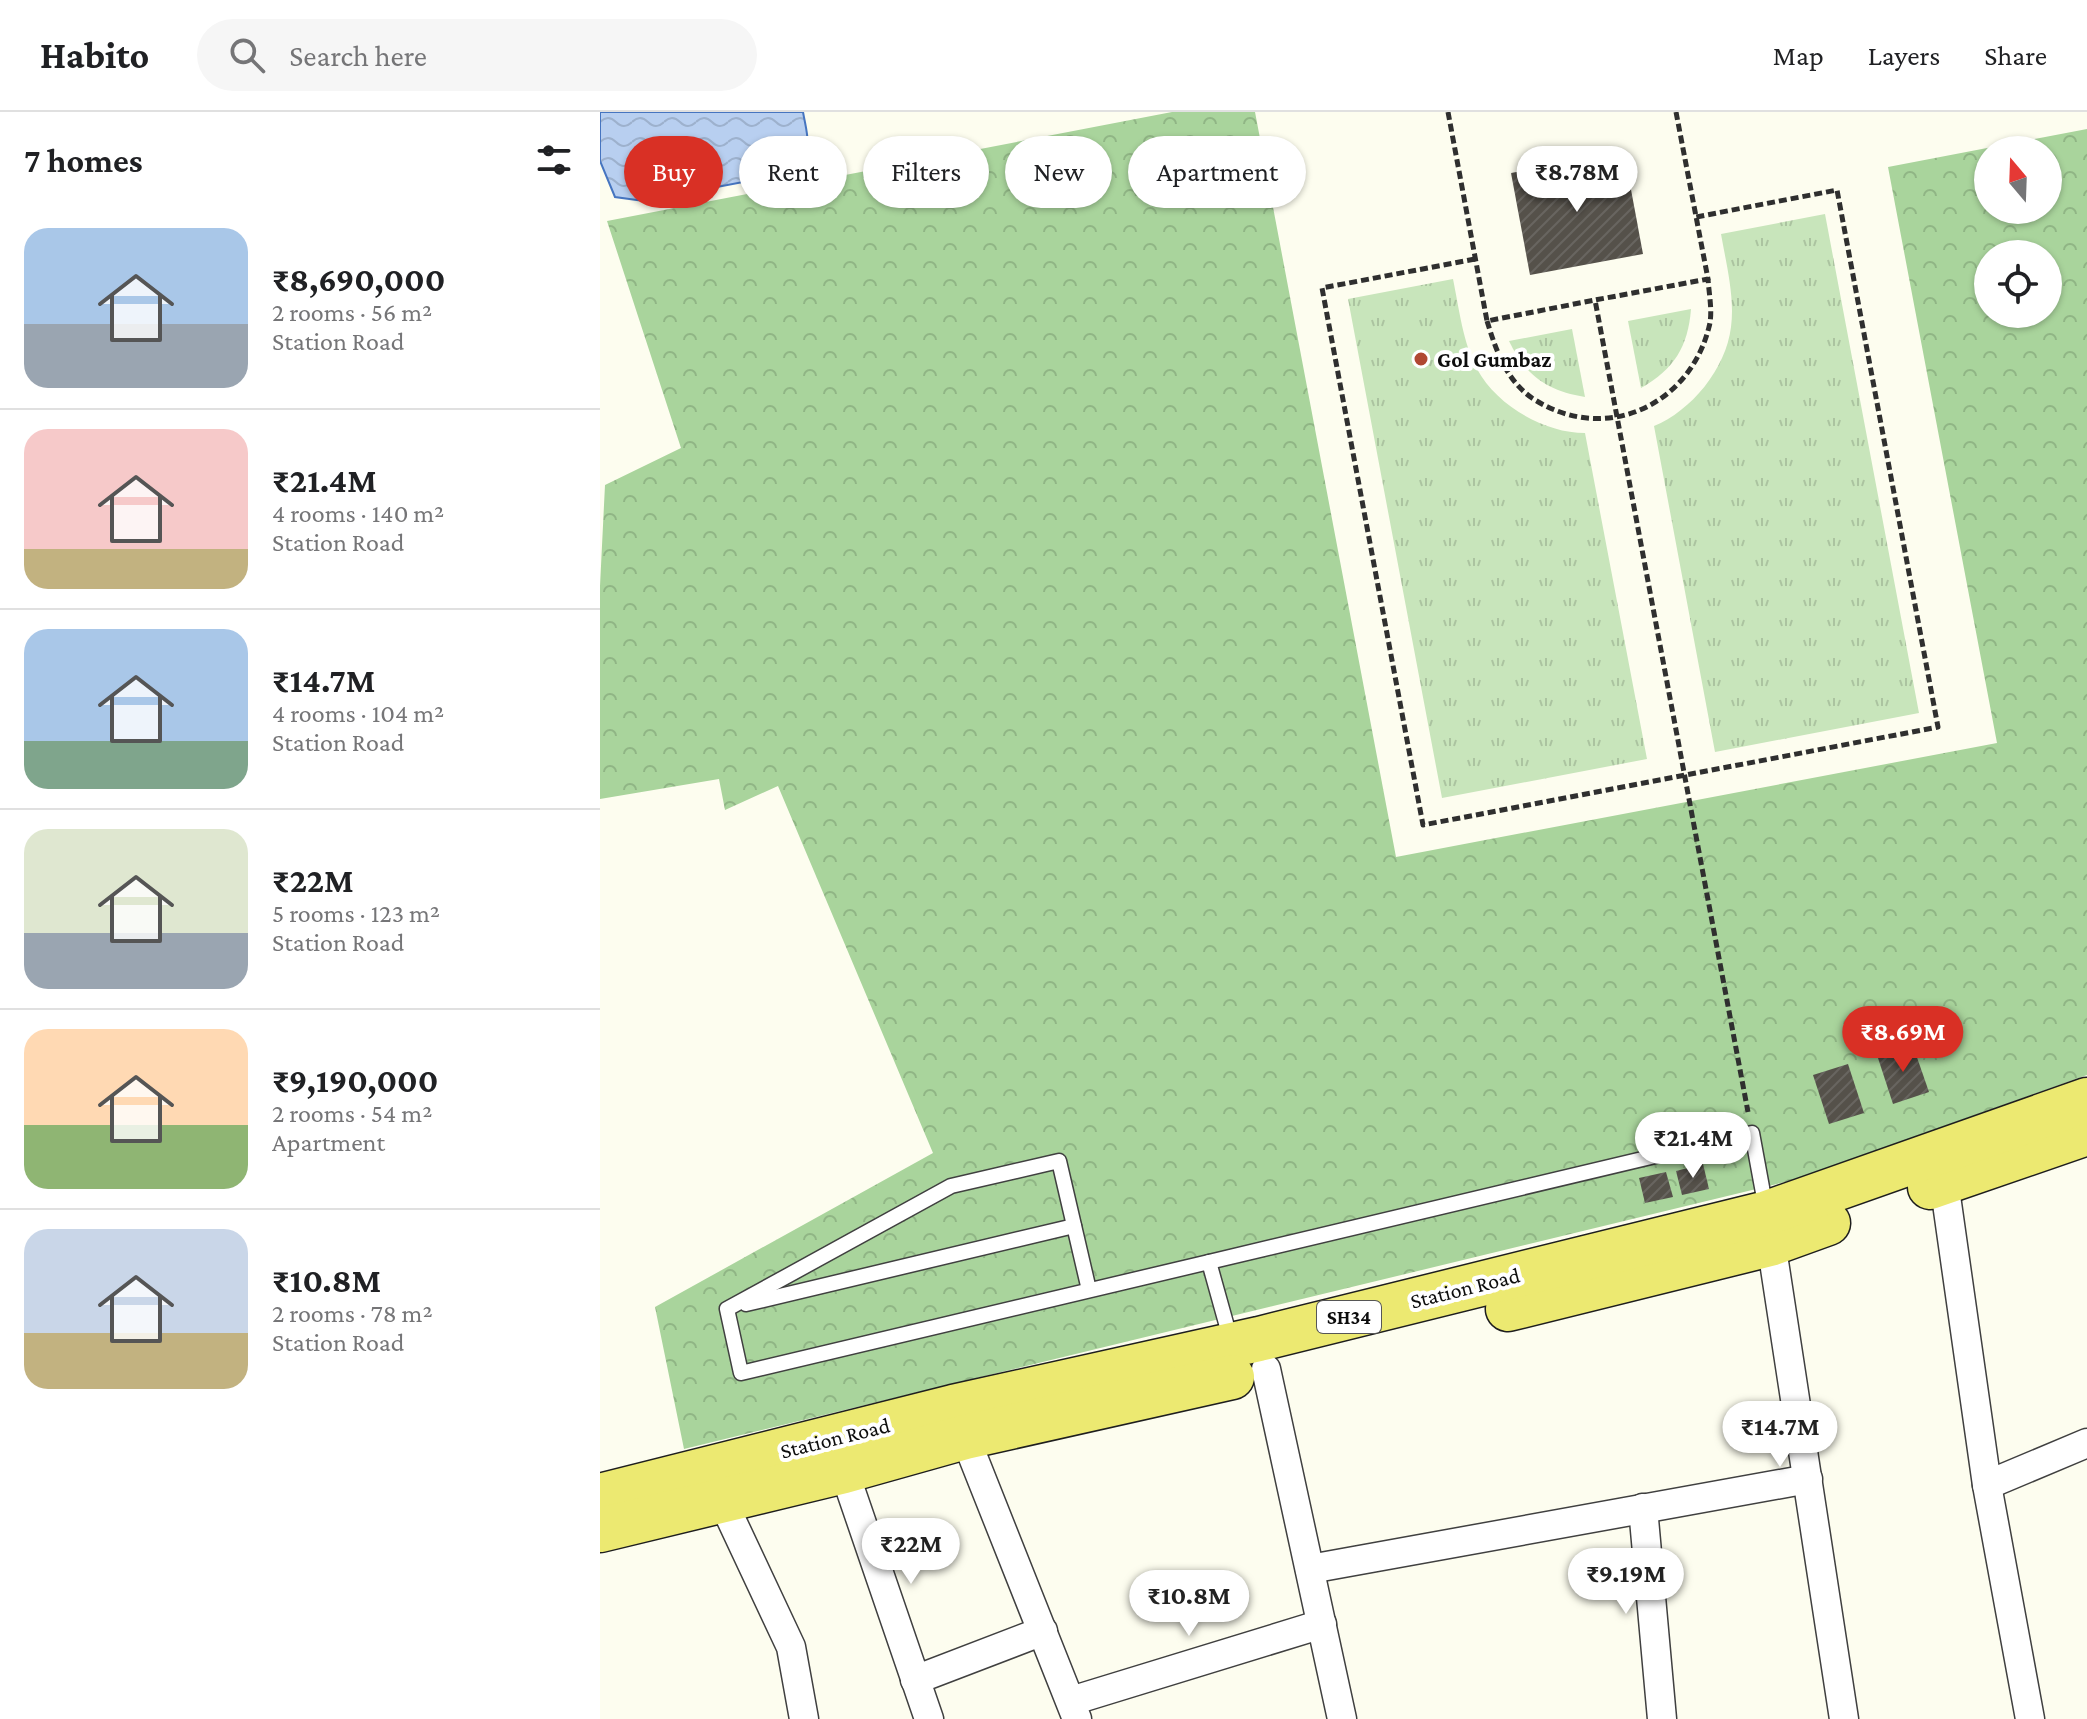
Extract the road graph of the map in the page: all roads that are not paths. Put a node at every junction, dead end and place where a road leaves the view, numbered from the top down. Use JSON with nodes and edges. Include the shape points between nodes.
{"nodes":[{"id":1,"x":2087,"y":1100,"type":"edge"},
{"id":2,"x":2087,"y":1133,"type":"edge"},
{"id":3,"x":1944,"y":1182,"type":"junction"},
{"id":4,"x":1074,"y":1226,"type":"junction"},
{"id":5,"x":1768,"y":1228,"type":"junction"},
{"id":6,"x":1209,"y":1262,"type":"junction"},
{"id":7,"x":1089,"y":1290,"type":"junction"},
{"id":8,"x":727,"y":1309,"type":"junction"},
{"id":9,"x":1249,"y":1358,"type":"junction"},
{"id":10,"x":965,"y":1437,"type":"junction"},
{"id":11,"x":2087,"y":1443,"type":"edge"},
{"id":12,"x":844,"y":1471,"type":"junction"},
{"id":13,"x":1808,"y":1479,"type":"junction"},
{"id":14,"x":1987,"y":1485,"type":"junction"},
{"id":15,"x":600,"y":1496,"type":"edge"},
{"id":16,"x":722,"y":1500,"type":"junction"},
{"id":17,"x":1643,"y":1508,"type":"junction"},
{"id":18,"x":600,"y":1530,"type":"edge"},
{"id":19,"x":1310,"y":1569,"type":"junction"},
{"id":20,"x":1322,"y":1624,"type":"junction"},
{"id":21,"x":1043,"y":1631,"type":"junction"},
{"id":22,"x":915,"y":1680,"type":"junction"},
{"id":23,"x":1074,"y":1710,"type":"edge"},
{"id":24,"x":804,"y":1719,"type":"edge"},
{"id":25,"x":929,"y":1719,"type":"edge"},
{"id":26,"x":1342,"y":1719,"type":"edge"},
{"id":27,"x":1662,"y":1719,"type":"edge"},
{"id":28,"x":1844,"y":1719,"type":"edge"},
{"id":29,"x":2030,"y":1719,"type":"edge"}],
"edges":[{"from":1,"to":5,"type":"main road","name":"Station Road","number":"SH34"},
{"from":2,"to":3,"type":"main road","name":"Station Road","number":"SH34"},
{"from":3,"to":5,"type":"main road","name":"Station Road","number":"SH34"},
{"from":3,"to":14,"type":"street"},
{"from":4,"to":7,"type":"lane"},
{"from":4,"to":8,"type":"lane"},
{"from":4,"to":8,"type":"lane","via":[[1059,1161],[951,1186]]},
{"from":5,"to":6,"type":"lane","via":[[1752,1133]]},
{"from":5,"to":9,"type":"main road","name":"Station Road","number":"SH34"},
{"from":5,"to":13,"type":"street"},
{"from":6,"to":7,"type":"lane"},
{"from":6,"to":9,"type":"lane"},
{"from":7,"to":8,"type":"lane","via":[[741,1373]]},
{"from":9,"to":10,"type":"main road","name":"Station Road","number":"SH34"},
{"from":9,"to":15,"type":"main road","name":"Station Road","number":"SH34","via":[[953,1407]]},
{"from":9,"to":19,"type":"street"},
{"from":10,"to":12,"type":"main road","name":"Station Road","number":"SH34"},
{"from":10,"to":21,"type":"street"},
{"from":11,"to":14,"type":"street"},
{"from":12,"to":16,"type":"main road","name":"Station Road","number":"SH34"},
{"from":12,"to":22,"type":"street"},
{"from":13,"to":17,"type":"street"},
{"from":13,"to":28,"type":"street"},
{"from":14,"to":29,"type":"street"},
{"from":16,"to":18,"type":"main road","name":"Station Road","number":"SH34"},
{"from":16,"to":24,"type":"street","via":[[791,1647]]},
{"from":17,"to":19,"type":"street"},
{"from":17,"to":27,"type":"street"},
{"from":19,"to":20,"type":"street"},
{"from":20,"to":23,"type":"street"},
{"from":20,"to":26,"type":"street"},
{"from":21,"to":22,"type":"street"},
{"from":21,"to":23,"type":"street"},
{"from":22,"to":25,"type":"street"}]}
